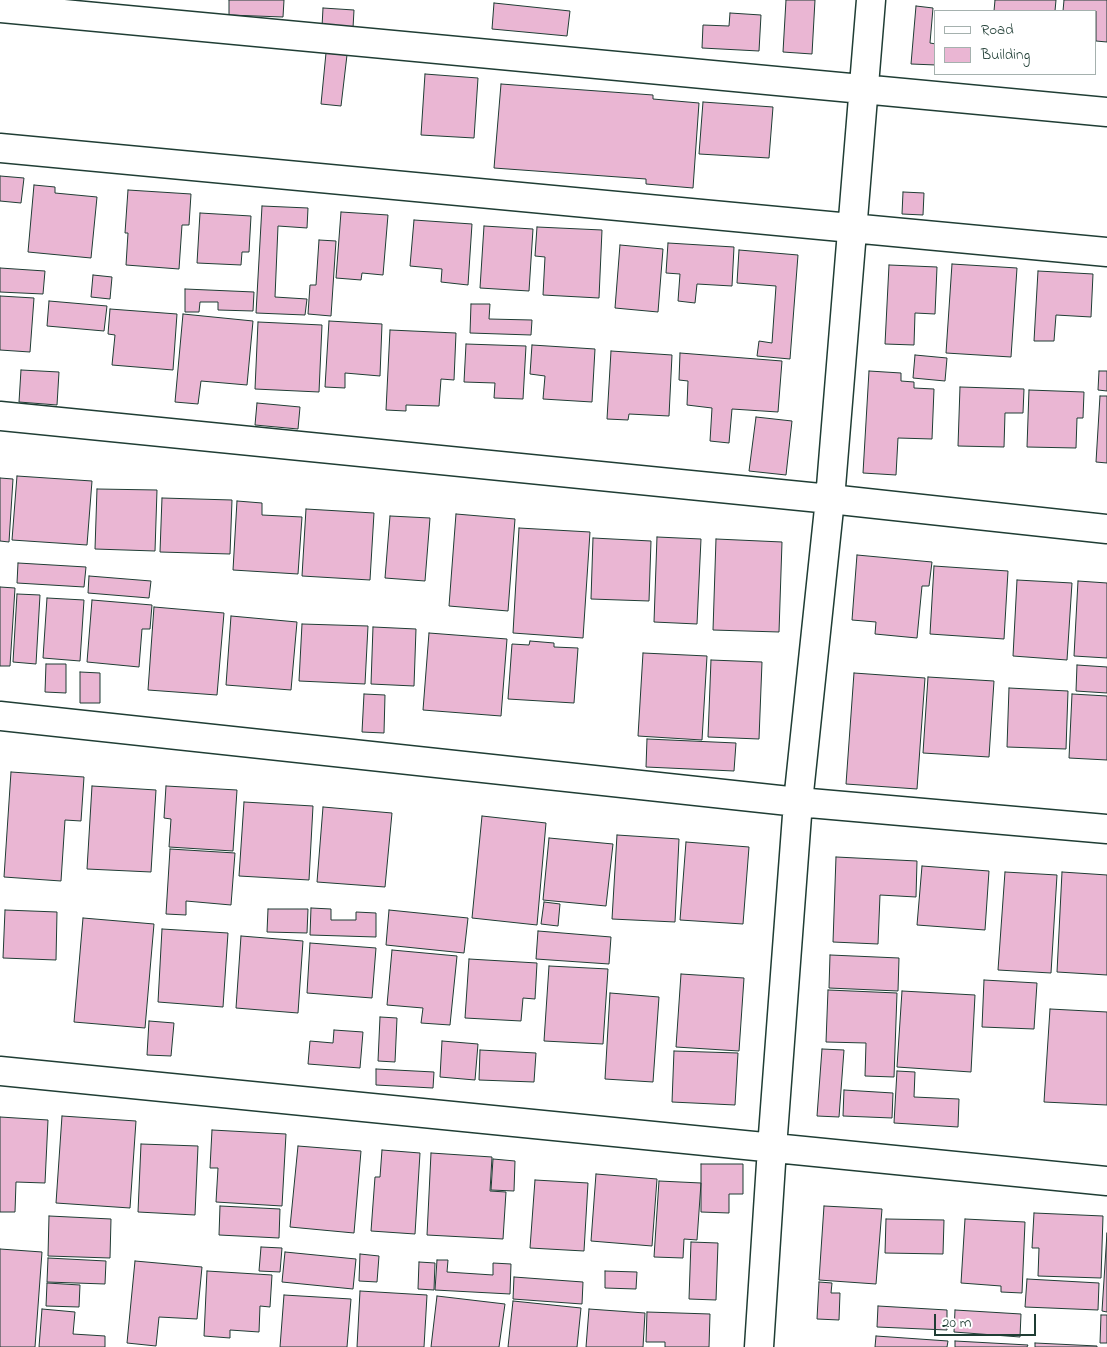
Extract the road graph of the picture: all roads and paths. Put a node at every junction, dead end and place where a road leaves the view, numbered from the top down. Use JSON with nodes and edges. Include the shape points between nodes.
{"nodes":[{"id":1,"x":871,"y":0,"type":"edge"},
{"id":2,"x":0,"y":8,"type":"edge"},
{"id":3,"x":863,"y":89,"type":"junction"},
{"id":4,"x":1107,"y":112,"type":"edge"},
{"id":5,"x":0,"y":148,"type":"edge"},
{"id":6,"x":852,"y":229,"type":"junction"},
{"id":7,"x":1107,"y":252,"type":"edge"},
{"id":8,"x":0,"y":416,"type":"edge"},
{"id":9,"x":830,"y":499,"type":"junction"},
{"id":10,"x":1107,"y":529,"type":"edge"},
{"id":11,"x":0,"y":716,"type":"edge"},
{"id":12,"x":798,"y":802,"type":"junction"},
{"id":13,"x":1107,"y":829,"type":"edge"},
{"id":14,"x":0,"y":1071,"type":"edge"},
{"id":15,"x":772,"y":1148,"type":"junction"},
{"id":16,"x":1107,"y":1182,"type":"edge"},
{"id":17,"x":759,"y":1347,"type":"edge"}],
"edges":[{"from":1,"to":3,"type":"street"},
{"from":2,"to":3,"type":"street"},
{"from":3,"to":4,"type":"street"},
{"from":3,"to":6,"type":"street"},
{"from":5,"to":6,"type":"street"},
{"from":6,"to":7,"type":"street"},
{"from":6,"to":9,"type":"street"},
{"from":8,"to":9,"type":"street"},
{"from":9,"to":10,"type":"street"},
{"from":9,"to":12,"type":"street"},
{"from":11,"to":12,"type":"street"},
{"from":12,"to":13,"type":"street"},
{"from":12,"to":15,"type":"street"},
{"from":14,"to":15,"type":"street"},
{"from":15,"to":16,"type":"street"},
{"from":15,"to":17,"type":"street"}]}
